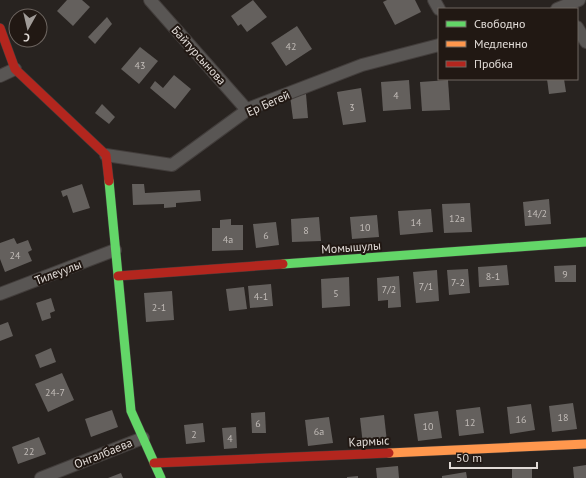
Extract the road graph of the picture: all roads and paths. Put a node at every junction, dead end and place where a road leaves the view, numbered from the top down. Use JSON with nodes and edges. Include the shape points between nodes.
{"nodes":[{"id":1,"x":150,"y":0,"type":"edge"},
{"id":2,"x":579,"y":0,"type":"edge"},
{"id":3,"x":562,"y":6,"type":"edge"},
{"id":4,"x":0,"y":28,"type":"edge"},
{"id":5,"x":578,"y":29,"type":"edge"},
{"id":6,"x":586,"y":42,"type":"edge"},
{"id":7,"x":438,"y":45,"type":"edge"},
{"id":8,"x":15,"y":69,"type":"junction"},
{"id":9,"x":0,"y":76,"type":"edge"},
{"id":10,"x":247,"y":110,"type":"junction"},
{"id":11,"x":106,"y":155,"type":"junction"},
{"id":12,"x":586,"y":242,"type":"edge"},
{"id":13,"x":115,"y":250,"type":"junction"},
{"id":14,"x":118,"y":276,"type":"junction"},
{"id":15,"x":0,"y":294,"type":"edge"},
{"id":16,"x":143,"y":438,"type":"junction"},
{"id":17,"x":586,"y":444,"type":"edge"},
{"id":18,"x":154,"y":463,"type":"junction"},
{"id":19,"x":41,"y":478,"type":"edge"},
{"id":20,"x":161,"y":478,"type":"edge"}],
"edges":[{"from":1,"to":10,"type":"street","name":"Байтурсынова"},
{"from":2,"to":3,"type":"street"},
{"from":4,"to":8,"type":"street"},
{"from":5,"to":6,"type":"street"},
{"from":7,"to":10,"type":"street","name":"Ер Бегей","via":[[362,65]]},
{"from":8,"to":9,"type":"street"},
{"from":8,"to":11,"type":"street"},
{"from":10,"to":11,"type":"street","name":"Ер Бегей","via":[[172,165]]},
{"from":11,"to":13,"type":"street"},
{"from":12,"to":14,"type":"street","name":"Момышулы"},
{"from":13,"to":14,"type":"street"},
{"from":13,"to":15,"type":"street","name":"Тилеуулы"},
{"from":14,"to":16,"type":"street","via":[[131,411]]},
{"from":16,"to":18,"type":"street"},
{"from":16,"to":19,"type":"street","name":"Онгалбаева"},
{"from":17,"to":18,"type":"street","name":"Кармыс"},
{"from":18,"to":20,"type":"street"}]}
